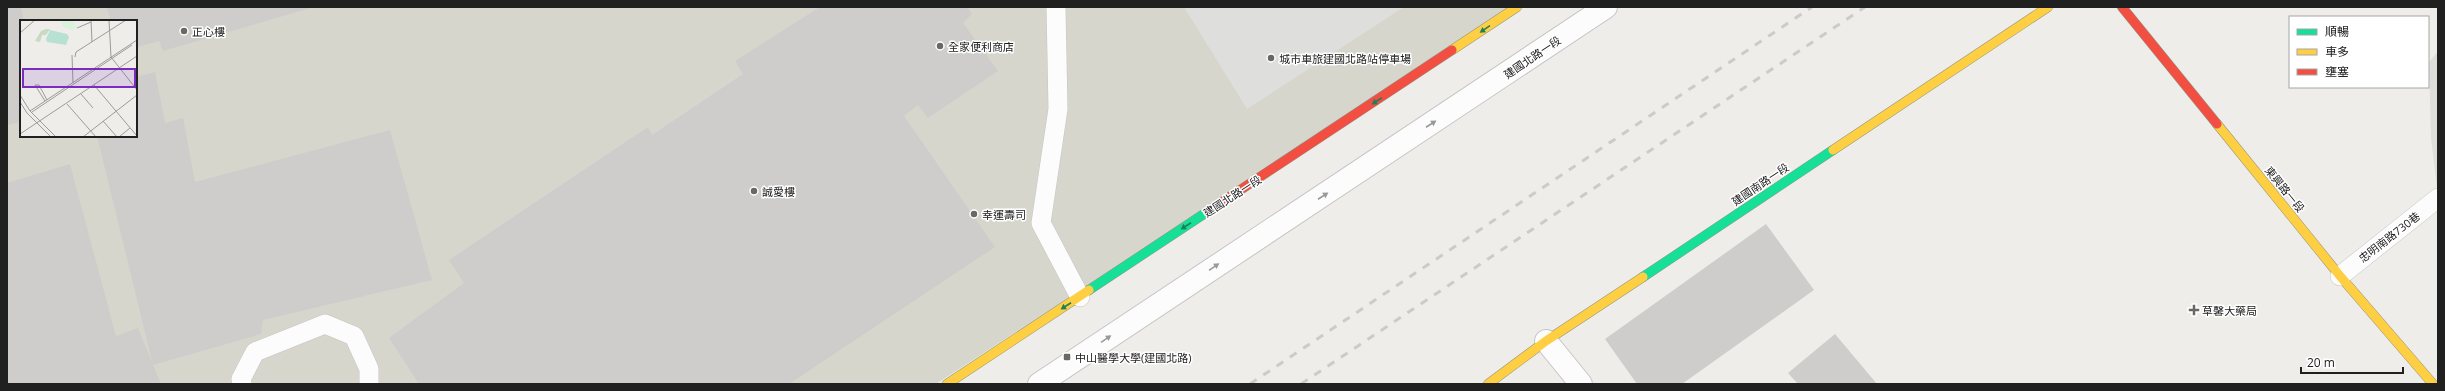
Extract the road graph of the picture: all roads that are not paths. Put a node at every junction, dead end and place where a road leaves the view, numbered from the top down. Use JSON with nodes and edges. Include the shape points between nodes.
{"nodes":[{"id":1,"x":1056,"y":7,"type":"edge"},
{"id":2,"x":1517,"y":7,"type":"edge"},
{"id":3,"x":1606,"y":7,"type":"edge"},
{"id":4,"x":2048,"y":7,"type":"edge"},
{"id":5,"x":2122,"y":7,"type":"edge"},
{"id":6,"x":2438,"y":198,"type":"edge"},
{"id":7,"x":2340,"y":276,"type":"junction"},
{"id":8,"x":1080,"y":296,"type":"junction"},
{"id":9,"x":1546,"y":341,"type":"junction"},
{"id":10,"x":242,"y":384,"type":"edge"},
{"id":11,"x":369,"y":384,"type":"edge"},
{"id":12,"x":947,"y":384,"type":"edge"},
{"id":13,"x":1038,"y":384,"type":"edge"},
{"id":14,"x":1488,"y":384,"type":"edge"},
{"id":15,"x":1581,"y":384,"type":"edge"},
{"id":16,"x":2433,"y":384,"type":"edge"}],
"edges":[{"from":1,"to":8,"type":"lane","via":[[1058,109],[1041,223]]},
{"from":2,"to":8,"type":"street","name":"建國北路一段","one_way":true},
{"from":13,"to":3,"type":"street","name":"建國北路一段","one_way":true},
{"from":4,"to":9,"type":"street","name":"建國南路一段"},
{"from":5,"to":7,"type":"street","name":"東興路一段"},
{"from":6,"to":7,"type":"lane","name":"忠明南路730巷"},
{"from":7,"to":16,"type":"street","name":"東興路一段"},
{"from":8,"to":12,"type":"street","name":"建國北路一段","one_way":true},
{"from":9,"to":14,"type":"street","name":"建國南路一段"},
{"from":9,"to":15,"type":"street"},
{"from":10,"to":11,"type":"lane","via":[[241,379],[255,352],[325,324],[354,336],[369,369]]}]}
